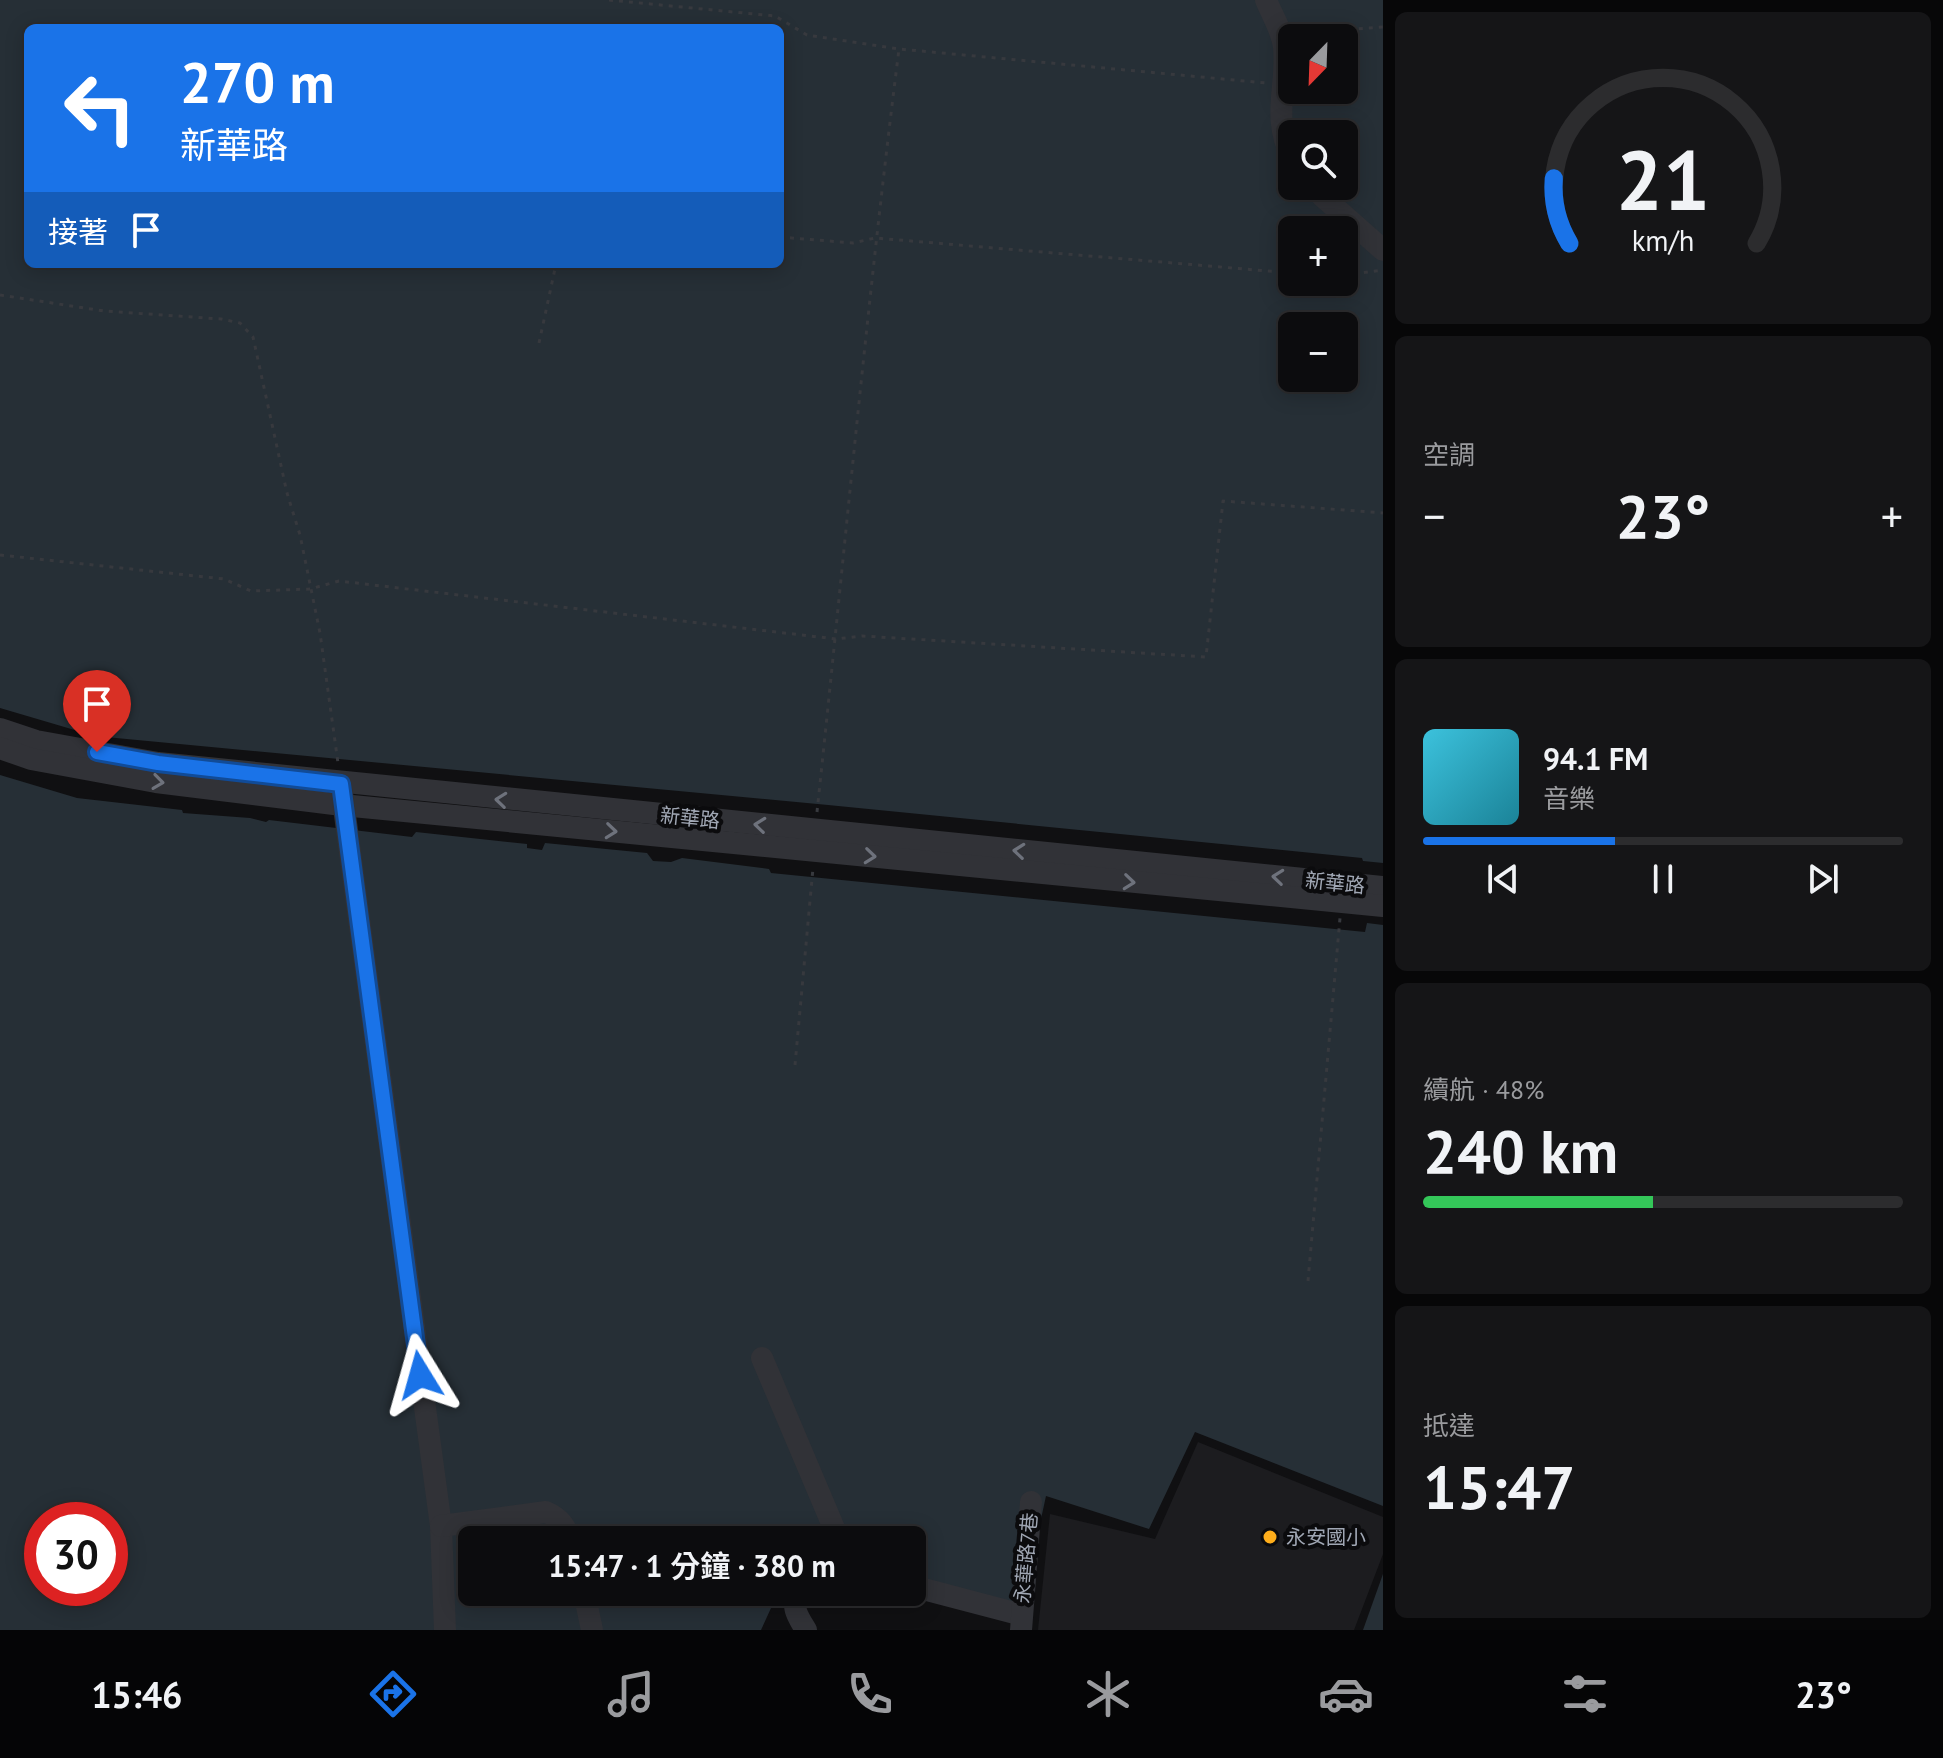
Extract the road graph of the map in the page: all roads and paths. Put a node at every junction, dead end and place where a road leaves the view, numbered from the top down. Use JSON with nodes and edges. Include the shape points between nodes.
{"nodes":[{"id":1,"x":609,"y":0,"type":"edge"},
{"id":2,"x":1266,"y":0,"type":"edge"},
{"id":3,"x":1278,"y":26,"type":"edge"},
{"id":4,"x":1383,"y":27,"type":"edge"},
{"id":5,"x":1358,"y":29,"type":"edge"},
{"id":6,"x":899,"y":49,"type":"junction"},
{"id":7,"x":1278,"y":84,"type":"edge"},
{"id":8,"x":1327,"y":200,"type":"edge"},
{"id":9,"x":784,"y":237,"type":"edge"},
{"id":10,"x":875,"y":238,"type":"junction"},
{"id":11,"x":1383,"y":250,"type":"edge"},
{"id":12,"x":555,"y":268,"type":"edge"},
{"id":13,"x":1383,"y":270,"type":"edge"},
{"id":14,"x":1278,"y":272,"type":"edge"},
{"id":15,"x":1358,"y":273,"type":"edge"},
{"id":16,"x":0,"y":295,"type":"edge"},
{"id":17,"x":539,"y":343,"type":"dead end"},
{"id":18,"x":1383,"y":513,"type":"edge"},
{"id":19,"x":0,"y":555,"type":"edge"},
{"id":20,"x":310,"y":589,"type":"junction"},
{"id":21,"x":836,"y":639,"type":"junction"},
{"id":22,"x":0,"y":729,"type":"edge"},
{"id":23,"x":0,"y":748,"type":"edge"},
{"id":24,"x":342,"y":794,"type":"junction"},
{"id":25,"x":815,"y":841,"type":"junction"},
{"id":26,"x":1383,"y":887,"type":"edge"},
{"id":27,"x":1341,"y":902,"type":"junction"},
{"id":28,"x":1383,"y":906,"type":"edge"},
{"id":29,"x":795,"y":1065,"type":"dead end"},
{"id":30,"x":1308,"y":1281,"type":"dead end"},
{"id":31,"x":762,"y":1358,"type":"dead end"},
{"id":32,"x":1031,"y":1502,"type":"dead end"},
{"id":33,"x":441,"y":1526,"type":"junction"},
{"id":34,"x":565,"y":1526,"type":"edge"},
{"id":35,"x":833,"y":1526,"type":"edge"},
{"id":36,"x":926,"y":1591,"type":"edge"},
{"id":37,"x":587,"y":1606,"type":"edge"},
{"id":38,"x":794,"y":1606,"type":"edge"},
{"id":39,"x":1021,"y":1623,"type":"edge"},
{"id":40,"x":445,"y":1630,"type":"edge"},
{"id":41,"x":592,"y":1630,"type":"edge"},
{"id":42,"x":806,"y":1630,"type":"edge"}],
"edges":[{"from":1,"to":6,"type":"path","via":[[775,16],[807,35]]},
{"from":2,"to":3,"type":"street"},
{"from":4,"to":5,"type":"path"},
{"from":6,"to":7,"type":"path"},
{"from":6,"to":10,"type":"path"},
{"from":8,"to":11,"type":"street"},
{"from":9,"to":10,"type":"path","via":[[853,243]]},
{"from":10,"to":14,"type":"path"},
{"from":10,"to":21,"type":"path"},
{"from":12,"to":17,"type":"path"},
{"from":13,"to":15,"type":"path"},
{"from":16,"to":20,"type":"path","via":[[240,323],[253,337]]},
{"from":18,"to":21,"type":"path","via":[[1223,501],[1206,657],[862,636]]},
{"from":19,"to":20,"type":"path","via":[[224,579],[251,591]]},
{"from":20,"to":21,"type":"path","via":[[339,581]]},
{"from":20,"to":24,"type":"path"},
{"from":21,"to":25,"type":"path"},
{"from":22,"to":24,"type":"street","name":"新華路","via":[[36,741]]},
{"from":23,"to":24,"type":"street","name":"新華路","one_way":true,"via":[[31,759],[156,782]]},
{"from":24,"to":25,"type":"street","name":"新華路"},
{"from":24,"to":33,"type":"street"},
{"from":26,"to":25,"type":"street","name":"新華路","one_way":true},
{"from":25,"to":27,"type":"street","name":"新華路","one_way":true},
{"from":25,"to":29,"type":"path"},
{"from":27,"to":28,"type":"street","name":"新華路"},
{"from":27,"to":30,"type":"path"},
{"from":31,"to":35,"type":"street"},
{"from":32,"to":39,"type":"street","name":"永華路7巷"},
{"from":33,"to":34,"type":"street","via":[[546,1512]]},
{"from":33,"to":40,"type":"street"},
{"from":36,"to":39,"type":"street","name":"永華路7巷"},
{"from":37,"to":41,"type":"street"},
{"from":38,"to":42,"type":"street"}]}
